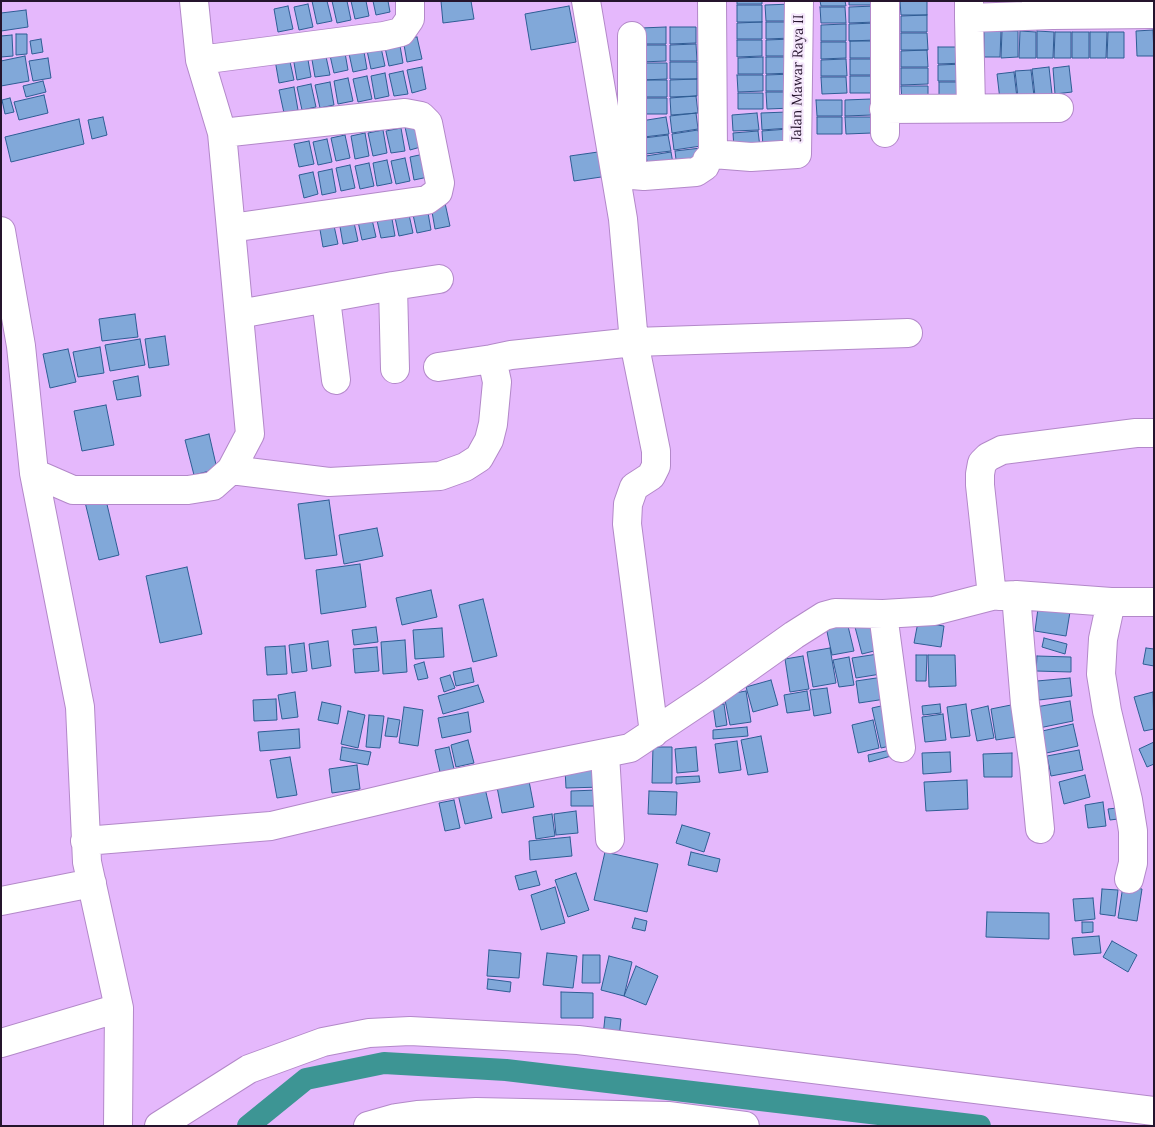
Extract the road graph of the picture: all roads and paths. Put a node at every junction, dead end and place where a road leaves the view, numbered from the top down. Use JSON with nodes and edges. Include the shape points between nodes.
{"nodes":[{"id":1,"x":194,"y":1,"type":"edge"},
{"id":2,"x":410,"y":1,"type":"edge"},
{"id":3,"x":586,"y":1,"type":"edge"},
{"id":4,"x":712,"y":1,"type":"edge"},
{"id":5,"x":800,"y":1,"type":"edge"},
{"id":6,"x":885,"y":1,"type":"edge"},
{"id":7,"x":1044,"y":8,"type":"edge"},
{"id":8,"x":969,"y":10,"type":"edge"},
{"id":9,"x":1154,"y":14,"type":"edge"},
{"id":10,"x":632,"y":36,"type":"dead end"},
{"id":11,"x":200,"y":60,"type":"junction"},
{"id":12,"x":970,"y":108,"type":"junction"},
{"id":13,"x":1059,"y":108,"type":"dead end"},
{"id":14,"x":222,"y":133,"type":"junction"},
{"id":15,"x":713,"y":154,"type":"junction"},
{"id":16,"x":231,"y":228,"type":"junction"},
{"id":17,"x":1,"y":231,"type":"edge"},
{"id":18,"x":439,"y":280,"type":"dead end"},
{"id":19,"x":393,"y":286,"type":"junction"},
{"id":20,"x":326,"y":299,"type":"junction"},
{"id":21,"x":239,"y":314,"type":"junction"},
{"id":22,"x":908,"y":333,"type":"dead end"},
{"id":23,"x":634,"y":342,"type":"junction"},
{"id":24,"x":11,"y":347,"type":"edge"},
{"id":25,"x":492,"y":359,"type":"junction"},
{"id":26,"x":438,"y":367,"type":"dead end"},
{"id":27,"x":395,"y":369,"type":"dead end"},
{"id":28,"x":336,"y":380,"type":"dead end"},
{"id":29,"x":1154,"y":433,"type":"edge"},
{"id":30,"x":231,"y":470,"type":"junction"},
{"id":31,"x":34,"y":473,"type":"junction"},
{"id":32,"x":1004,"y":595,"type":"junction"},
{"id":33,"x":1111,"y":602,"type":"junction"},
{"id":34,"x":1154,"y":602,"type":"edge"},
{"id":35,"x":884,"y":614,"type":"junction"},
{"id":36,"x":654,"y":733,"type":"junction"},
{"id":37,"x":901,"y":748,"type":"dead end"},
{"id":38,"x":605,"y":754,"type":"junction"},
{"id":39,"x":1040,"y":829,"type":"dead end"},
{"id":40,"x":610,"y":839,"type":"dead end"},
{"id":41,"x":85,"y":841,"type":"junction"},
{"id":42,"x":1129,"y":879,"type":"dead end"},
{"id":43,"x":92,"y":883,"type":"junction"},
{"id":44,"x":1,"y":901,"type":"edge"},
{"id":45,"x":119,"y":1008,"type":"junction"},
{"id":46,"x":1,"y":1043,"type":"edge"},
{"id":47,"x":1154,"y":1111,"type":"edge"},
{"id":48,"x":475,"y":1119,"type":"edge"},
{"id":49,"x":118,"y":1126,"type":"edge"},
{"id":50,"x":159,"y":1126,"type":"edge"},
{"id":51,"x":368,"y":1126,"type":"edge"},
{"id":52,"x":745,"y":1126,"type":"edge"}],
"edges":[{"from":1,"to":11,"type":"street"},
{"from":2,"to":11,"type":"street","via":[[410,19],[401,32]]},
{"from":3,"to":23,"type":"street","via":[[623,219]]},
{"from":4,"to":15,"type":"street"},
{"from":5,"to":15,"type":"street","name":"Jalan Mawar Raya II","via":[[797,154],[751,157]]},
{"from":6,"to":12,"type":"street","via":[[885,121]]},
{"from":7,"to":8,"type":"street"},
{"from":7,"to":9,"type":"street"},
{"from":8,"to":12,"type":"street"},
{"from":10,"to":15,"type":"street","via":[[632,175],[696,172]]},
{"from":11,"to":14,"type":"street"},
{"from":12,"to":13,"type":"street"},
{"from":14,"to":16,"type":"street"},
{"from":14,"to":16,"type":"street","via":[[405,113],[421,116],[428,123],[440,183],[438,192],[427,200]]},
{"from":16,"to":21,"type":"street"},
{"from":17,"to":24,"type":"street"},
{"from":18,"to":19,"type":"street"},
{"from":19,"to":20,"type":"street"},
{"from":19,"to":27,"type":"street"},
{"from":20,"to":21,"type":"street"},
{"from":20,"to":28,"type":"street"},
{"from":21,"to":30,"type":"street","via":[[250,434]]},
{"from":22,"to":23,"type":"street"},
{"from":23,"to":25,"type":"street"},
{"from":23,"to":36,"type":"street","via":[[656,451],[656,466],[651,476],[634,487],[628,504],[627,524]]},
{"from":24,"to":31,"type":"street"},
{"from":25,"to":26,"type":"street"},
{"from":25,"to":30,"type":"street","via":[[496,382],[489,440],[479,458],[465,467],[440,476],[329,482]]},
{"from":29,"to":32,"type":"street","via":[[1002,450],[982,463],[980,485]]},
{"from":30,"to":31,"type":"street","via":[[213,486],[145,491],[73,490]]},
{"from":31,"to":41,"type":"street","via":[[80,707]]},
{"from":32,"to":33,"type":"street"},
{"from":32,"to":35,"type":"street","via":[[934,611]]},
{"from":32,"to":39,"type":"street","via":[[1025,704]]},
{"from":33,"to":34,"type":"street"},
{"from":33,"to":42,"type":"street","via":[[1103,639],[1101,674],[1128,800],[1133,839]]},
{"from":35,"to":36,"type":"street","via":[[835,613],[824,616]]},
{"from":35,"to":37,"type":"street"},
{"from":36,"to":38,"type":"street","via":[[630,748]]},
{"from":38,"to":40,"type":"street"},
{"from":38,"to":41,"type":"street","via":[[436,787],[271,826]]},
{"from":41,"to":43,"type":"street"},
{"from":43,"to":44,"type":"street"},
{"from":43,"to":45,"type":"street"},
{"from":45,"to":46,"type":"street"},
{"from":45,"to":49,"type":"street"},
{"from":47,"to":50,"type":"street","via":[[578,1040],[410,1031],[369,1033],[323,1042],[249,1069]]},
{"from":48,"to":51,"type":"street","via":[[417,1115]]},
{"from":48,"to":52,"type":"street","via":[[668,1116]]}]}
